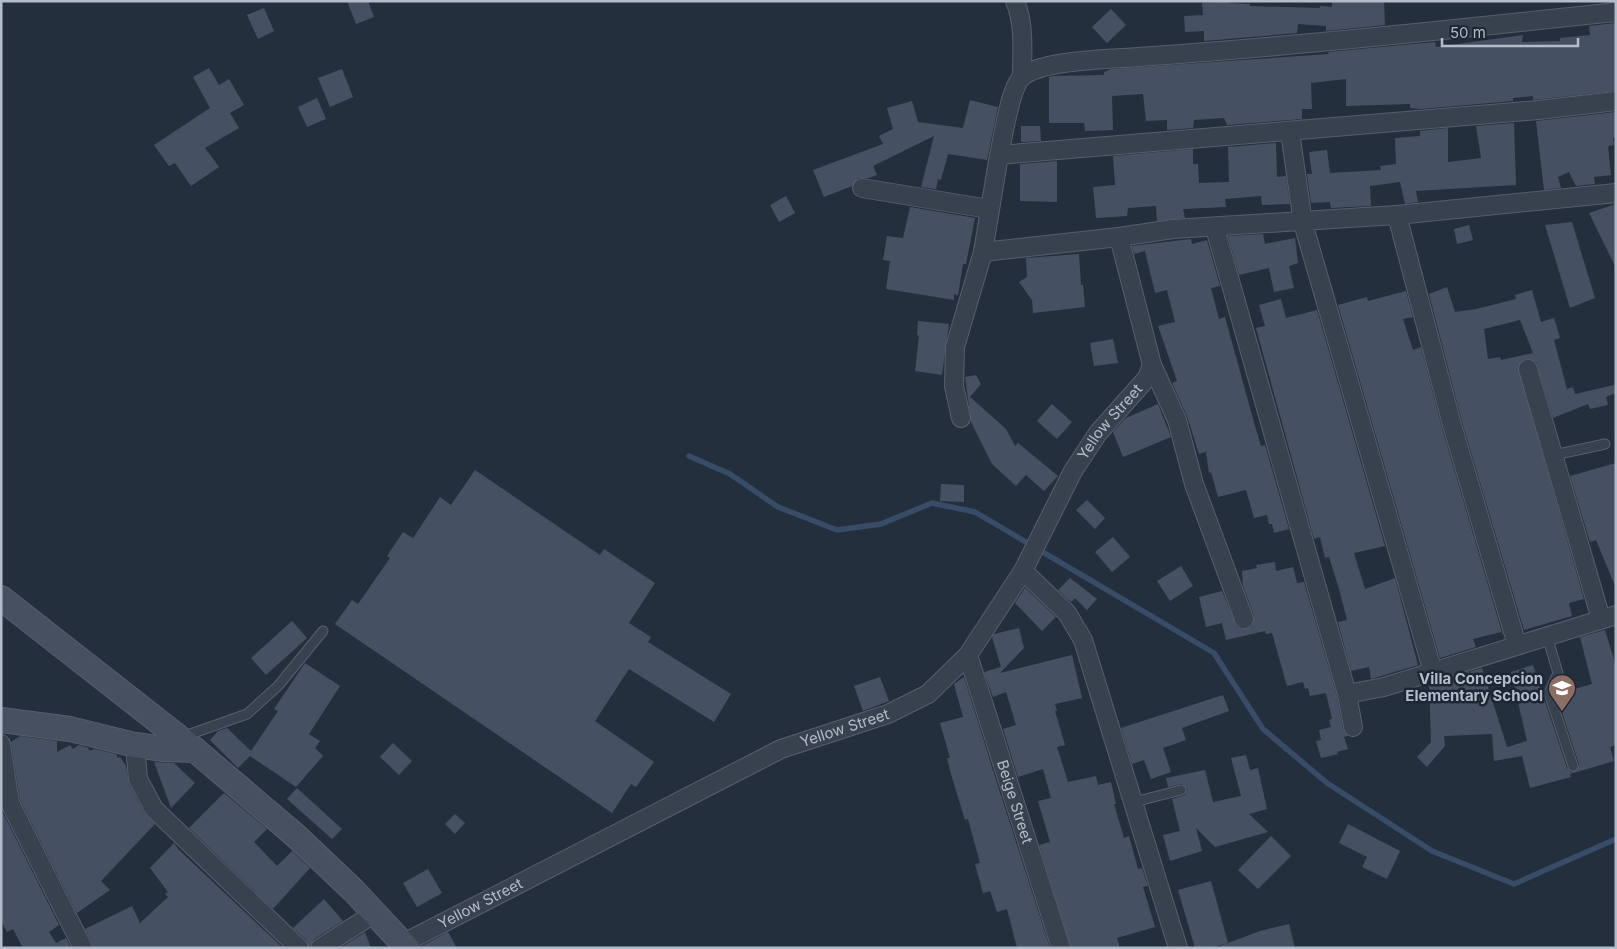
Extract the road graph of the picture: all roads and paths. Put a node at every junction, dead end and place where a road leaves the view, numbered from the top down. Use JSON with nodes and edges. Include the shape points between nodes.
{"nodes":[{"id":1,"x":1015,"y":1,"type":"edge"},
{"id":2,"x":1616,"y":12,"type":"edge"},
{"id":3,"x":1022,"y":76,"type":"junction"},
{"id":4,"x":1616,"y":101,"type":"edge"},
{"id":5,"x":1290,"y":132,"type":"junction"},
{"id":6,"x":999,"y":155,"type":"junction"},
{"id":7,"x":862,"y":188,"type":"dead end"},
{"id":8,"x":1616,"y":192,"type":"edge"},
{"id":9,"x":989,"y":209,"type":"junction"},
{"id":10,"x":1396,"y":215,"type":"junction"},
{"id":11,"x":1303,"y":222,"type":"junction"},
{"id":12,"x":1215,"y":228,"type":"junction"},
{"id":13,"x":1119,"y":237,"type":"junction"},
{"id":14,"x":983,"y":252,"type":"junction"},
{"id":15,"x":1152,"y":365,"type":"junction"},
{"id":16,"x":1528,"y":369,"type":"dead end"},
{"id":17,"x":961,"y":418,"type":"dead end"},
{"id":18,"x":1605,"y":444,"type":"dead end"},
{"id":19,"x":1554,"y":456,"type":"junction"},
{"id":20,"x":1024,"y":567,"type":"junction"},
{"id":21,"x":1,"y":598,"type":"edge"},
{"id":22,"x":1608,"y":617,"type":"edge"},
{"id":23,"x":1244,"y":619,"type":"dead end"},
{"id":24,"x":323,"y":631,"type":"dead end"},
{"id":25,"x":1547,"y":636,"type":"junction"},
{"id":26,"x":1517,"y":645,"type":"junction"},
{"id":27,"x":968,"y":655,"type":"junction"},
{"id":28,"x":1433,"y":672,"type":"junction"},
{"id":29,"x":1347,"y":694,"type":"junction"},
{"id":30,"x":1,"y":720,"type":"edge"},
{"id":31,"x":1353,"y":727,"type":"dead end"},
{"id":32,"x":1,"y":744,"type":"edge"},
{"id":33,"x":187,"y":744,"type":"junction"},
{"id":34,"x":135,"y":745,"type":"junction"},
{"id":35,"x":1573,"y":766,"type":"dead end"},
{"id":36,"x":1181,"y":790,"type":"dead end"},
{"id":37,"x":1134,"y":802,"type":"junction"},
{"id":38,"x":5,"y":805,"type":"edge"},
{"id":39,"x":375,"y":914,"type":"junction"},
{"id":40,"x":405,"y":945,"type":"edge"},
{"id":41,"x":83,"y":948,"type":"edge"},
{"id":42,"x":299,"y":948,"type":"edge"},
{"id":43,"x":320,"y":948,"type":"edge"},
{"id":44,"x":1061,"y":948,"type":"edge"},
{"id":45,"x":1178,"y":948,"type":"edge"}],
"edges":[{"from":1,"to":3,"type":"street","via":[[1021,22]]},
{"from":2,"to":3,"type":"street","via":[[1268,48],[1072,62],[1034,70]]},
{"from":3,"to":6,"type":"street","via":[[1015,88]]},
{"from":4,"to":5,"type":"street"},
{"from":5,"to":6,"type":"street"},
{"from":5,"to":11,"type":"street"},
{"from":6,"to":9,"type":"street"},
{"from":7,"to":9,"type":"street"},
{"from":8,"to":10,"type":"street"},
{"from":9,"to":14,"type":"street"},
{"from":10,"to":11,"type":"street"},
{"from":10,"to":26,"type":"street","via":[[1452,425]]},
{"from":11,"to":12,"type":"street"},
{"from":11,"to":28,"type":"street"},
{"from":12,"to":13,"type":"street","via":[[1173,229]]},
{"from":12,"to":29,"type":"street"},
{"from":13,"to":14,"type":"street"},
{"from":13,"to":15,"type":"street"},
{"from":14,"to":17,"type":"street","via":[[955,348],[954,386]]},
{"from":15,"to":20,"type":"street","name":"Yellow Street","via":[[1148,378],[1098,432],[1073,471]]},
{"from":15,"to":23,"type":"street","via":[[1177,420],[1194,484]]},
{"from":16,"to":19,"type":"street"},
{"from":18,"to":19,"type":"lane"},
{"from":19,"to":22,"type":"street"},
{"from":20,"to":27,"type":"street","name":"Yellow Street"},
{"from":20,"to":37,"type":"street","via":[[1067,612],[1083,640]]},
{"from":21,"to":33,"type":"street"},
{"from":22,"to":25,"type":"street"},
{"from":24,"to":33,"type":"lane","via":[[278,686],[247,714]]},
{"from":25,"to":26,"type":"street"},
{"from":25,"to":35,"type":"lane","via":[[1558,673],[1549,693]]},
{"from":26,"to":28,"type":"street"},
{"from":27,"to":40,"type":"street","name":"Yellow Street","via":[[928,694],[888,714],[781,749]]},
{"from":27,"to":44,"type":"street","name":"Beige Street"},
{"from":28,"to":29,"type":"street"},
{"from":29,"to":31,"type":"street"},
{"from":30,"to":34,"type":"street","via":[[70,728]]},
{"from":32,"to":38,"type":"street"},
{"from":33,"to":34,"type":"street","via":[[164,749]]},
{"from":33,"to":39,"type":"street","via":[[296,836]]},
{"from":34,"to":42,"type":"street","via":[[138,779],[154,809]]},
{"from":36,"to":37,"type":"lane"},
{"from":37,"to":45,"type":"street"},
{"from":38,"to":41,"type":"street"},
{"from":39,"to":40,"type":"street"},
{"from":39,"to":43,"type":"street"}]}
